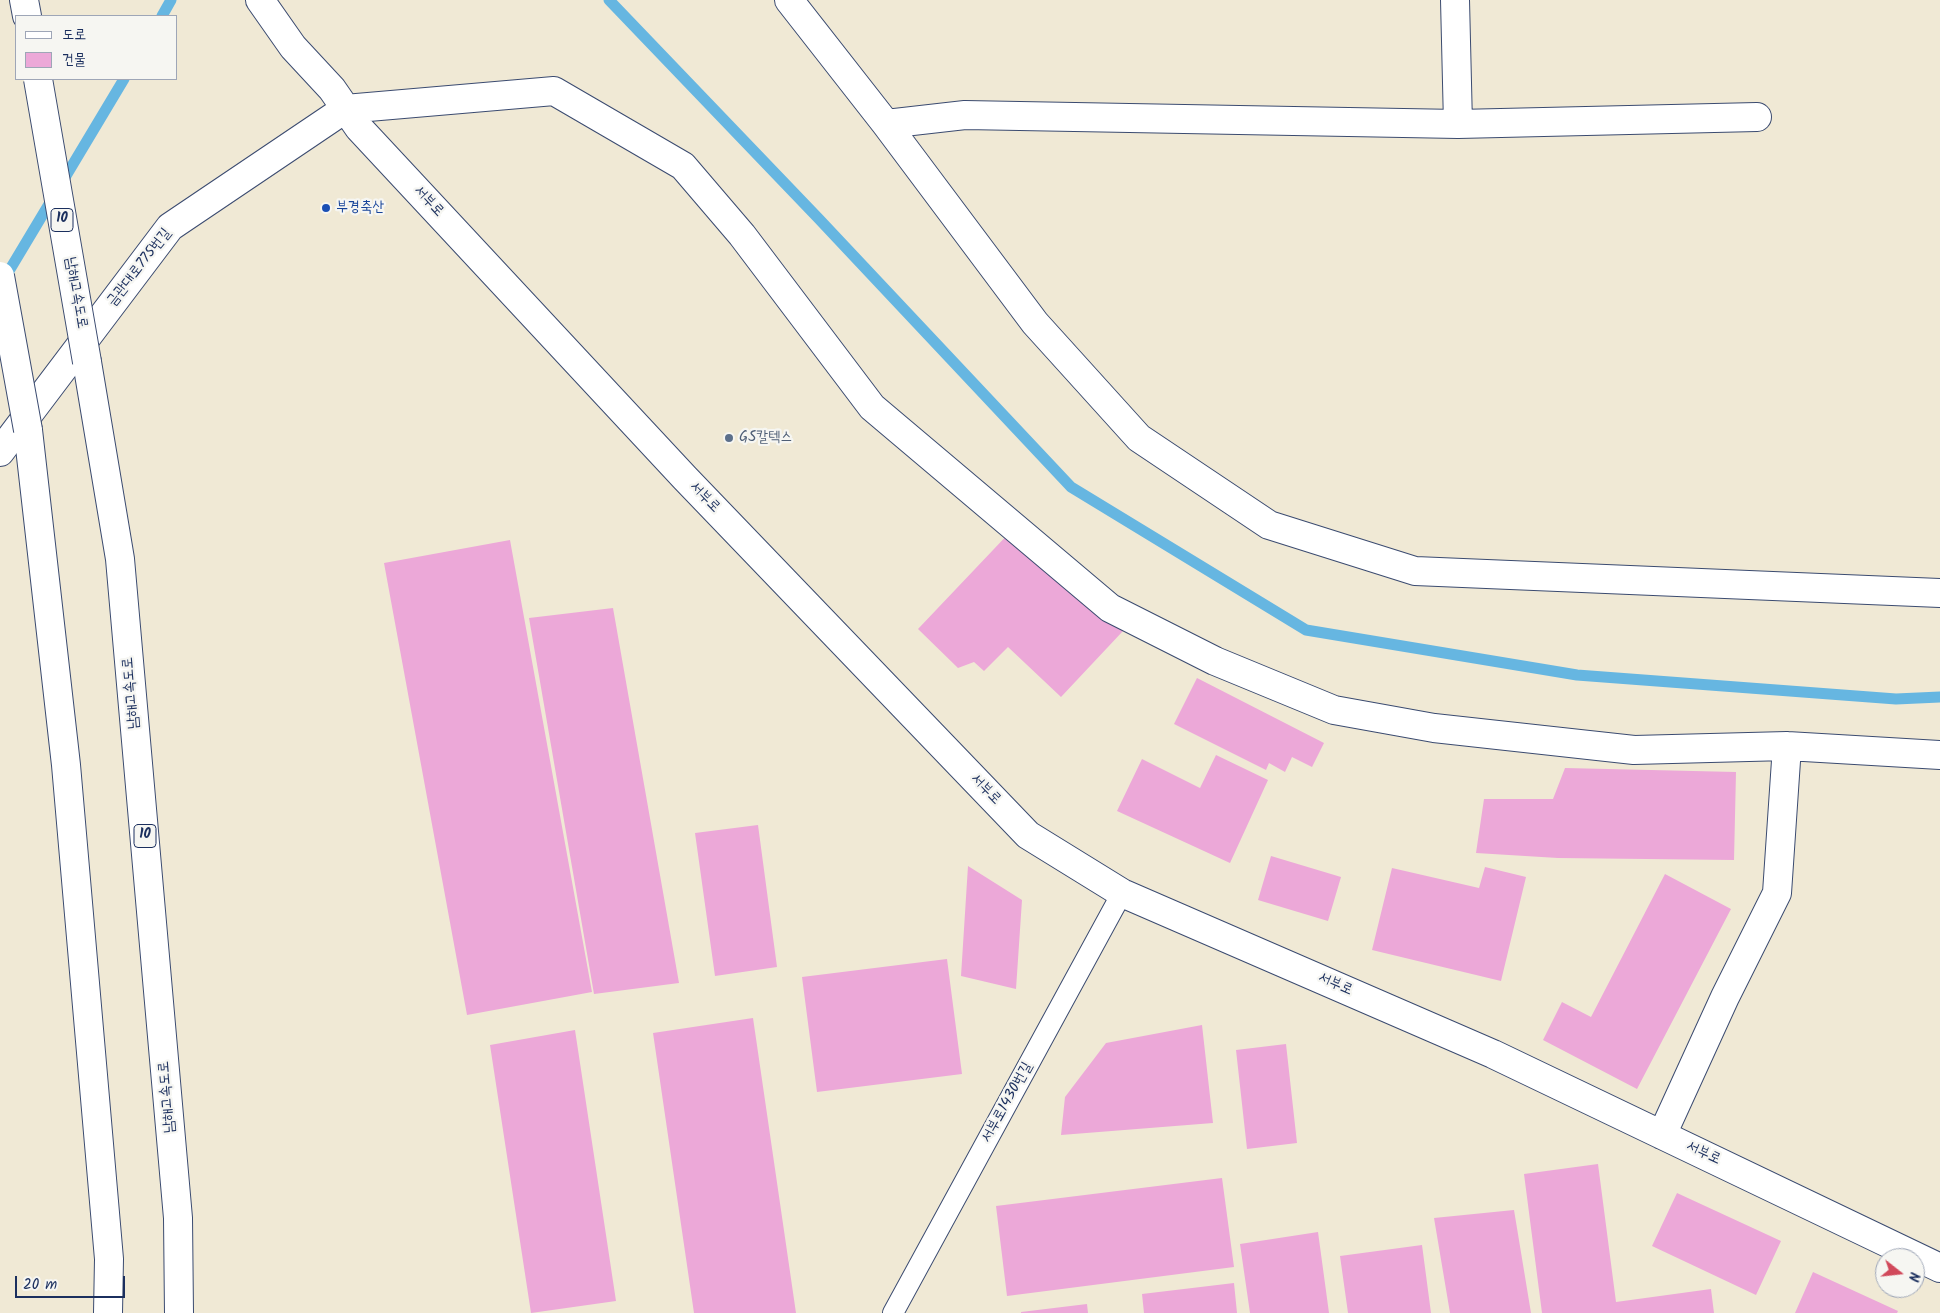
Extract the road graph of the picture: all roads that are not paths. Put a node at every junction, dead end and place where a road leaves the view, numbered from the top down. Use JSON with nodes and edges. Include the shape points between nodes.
{"nodes":[{"id":1,"x":24,"y":0,"type":"edge"},
{"id":2,"x":260,"y":0,"type":"edge"},
{"id":3,"x":789,"y":0,"type":"edge"},
{"id":4,"x":1455,"y":0,"type":"edge"},
{"id":5,"x":27,"y":15,"type":"edge"},
{"id":6,"x":38,"y":80,"type":"edge"},
{"id":7,"x":345,"y":109,"type":"junction"},
{"id":8,"x":1757,"y":117,"type":"dead end"},
{"id":9,"x":886,"y":124,"type":"junction"},
{"id":10,"x":1458,"y":124,"type":"junction"},
{"id":11,"x":0,"y":276,"type":"edge"},
{"id":12,"x":0,"y":452,"type":"edge"},
{"id":13,"x":1940,"y":592,"type":"edge"},
{"id":14,"x":1787,"y":746,"type":"junction"},
{"id":15,"x":1940,"y":755,"type":"edge"},
{"id":16,"x":1122,"y":892,"type":"junction"},
{"id":17,"x":1662,"y":1134,"type":"junction"},
{"id":18,"x":1940,"y":1268,"type":"edge"},
{"id":19,"x":108,"y":1313,"type":"edge"},
{"id":20,"x":179,"y":1313,"type":"edge"},
{"id":21,"x":893,"y":1313,"type":"edge"}],
"edges":[{"from":1,"to":5,"type":"main road"},
{"from":2,"to":7,"type":"main road","name":"서부로","via":[[293,47],[332,89]]},
{"from":3,"to":9,"type":"main road"},
{"from":4,"to":10,"type":"main road"},
{"from":6,"to":20,"type":"main road","name":"남해고속도로","number":"10","bridge":true,"via":[[120,559],[178,1218]]},
{"from":7,"to":12,"type":"main road","name":"금관대로775번길","via":[[170,227]]},
{"from":7,"to":14,"type":"main road","via":[[554,91],[683,166],[742,235],[872,407],[1110,608],[1215,661],[1334,710],[1434,728],[1634,750]]},
{"from":7,"to":16,"type":"main road","name":"서부로","via":[[358,128],[685,478],[1028,835]]},
{"from":8,"to":10,"type":"main road"},
{"from":9,"to":10,"type":"main road","via":[[965,115]]},
{"from":9,"to":13,"type":"main road","via":[[1035,323],[1139,438],[1269,525],[1415,571]]},
{"from":11,"to":19,"type":"main road","bridge":true,"via":[[28,430],[66,765],[109,1259]]},
{"from":14,"to":15,"type":"main road"},
{"from":14,"to":17,"type":"main road","via":[[1777,893]]},
{"from":16,"to":17,"type":"main road","name":"서부로","via":[[1493,1054]]},
{"from":16,"to":21,"type":"lane","name":"서부로1430번길"},
{"from":17,"to":18,"type":"main road","name":"서부로"}]}
